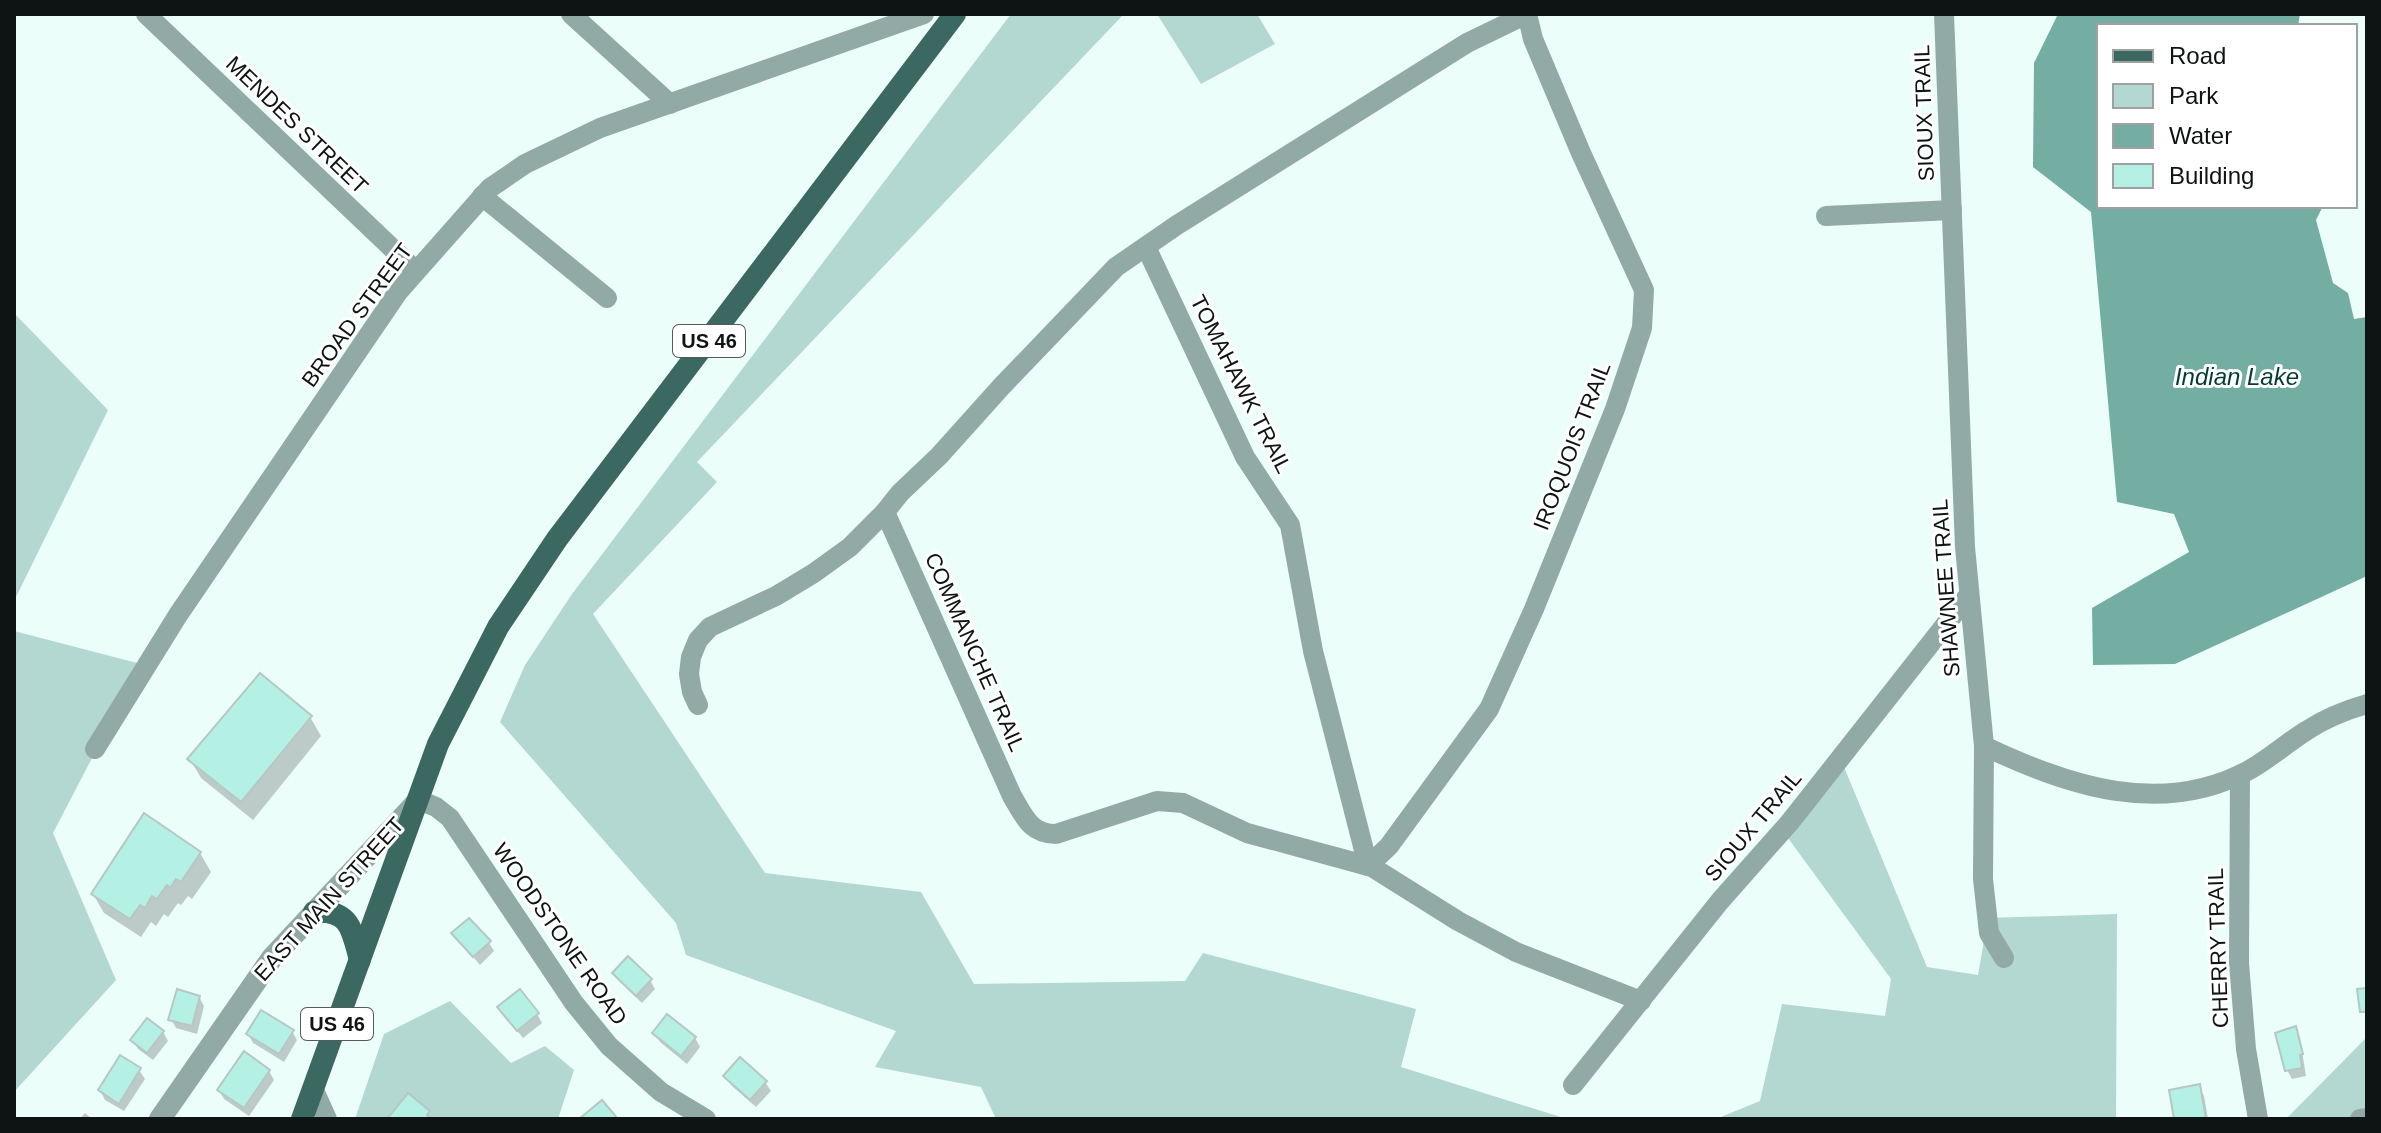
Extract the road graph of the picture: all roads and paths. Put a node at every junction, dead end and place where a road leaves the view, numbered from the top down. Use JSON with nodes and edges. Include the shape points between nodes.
{"nodes":[{"id":1,"x":146,"y":14,"type":"edge"},
{"id":2,"x":571,"y":14,"type":"edge"},
{"id":3,"x":924,"y":14,"type":"edge"},
{"id":4,"x":955,"y":14,"type":"edge"},
{"id":5,"x":1527,"y":14,"type":"edge"},
{"id":6,"x":1944,"y":14,"type":"edge"},
{"id":7,"x":670,"y":104,"type":"junction"},
{"id":8,"x":482,"y":196,"type":"junction"},
{"id":9,"x":1952,"y":210,"type":"junction"},
{"id":10,"x":1826,"y":216,"type":"dead end"},
{"id":11,"x":1146,"y":247,"type":"junction"},
{"id":12,"x":415,"y":270,"type":"junction"},
{"id":13,"x":607,"y":298,"type":"dead end"},
{"id":14,"x":885,"y":512,"type":"junction"},
{"id":15,"x":1968,"y":596,"type":"junction"},
{"id":16,"x":2367,"y":704,"type":"edge"},
{"id":17,"x":698,"y":705,"type":"dead end"},
{"id":18,"x":1984,"y":746,"type":"junction"},
{"id":19,"x":95,"y":749,"type":"dead end"},
{"id":20,"x":2240,"y":775,"type":"junction"},
{"id":21,"x":419,"y":800,"type":"junction"},
{"id":22,"x":1368,"y":866,"type":"junction"},
{"id":23,"x":314,"y":912,"type":"junction"},
{"id":24,"x":2004,"y":958,"type":"dead end"},
{"id":25,"x":360,"y":960,"type":"junction"},
{"id":26,"x":1641,"y":1001,"type":"junction"},
{"id":27,"x":1573,"y":1085,"type":"dead end"},
{"id":28,"x":313,"y":1088,"type":"junction"},
{"id":29,"x":2367,"y":1118,"type":"edge"},
{"id":30,"x":160,"y":1119,"type":"edge"},
{"id":31,"x":302,"y":1119,"type":"edge"},
{"id":32,"x":327,"y":1119,"type":"edge"},
{"id":33,"x":706,"y":1119,"type":"edge"},
{"id":34,"x":2258,"y":1119,"type":"edge"},
{"id":35,"x":2360,"y":1119,"type":"edge"}],
"edges":[{"from":1,"to":12,"type":"street","name":"MENDES STREET"},
{"from":2,"to":7,"type":"street"},
{"from":3,"to":7,"type":"street","name":"BROAD STREET"},
{"from":4,"to":21,"type":"main road","number":"US 46","via":[[531,576],[459,700]]},
{"from":5,"to":11,"type":"street","via":[[1467,43]]},
{"from":5,"to":22,"type":"street","name":"IROQUOIS TRAIL","via":[[1581,153],[1644,290],[1642,328],[1615,409],[1489,709],[1389,846]]},
{"from":6,"to":9,"type":"street","name":"SIOUX TRAIL"},
{"from":7,"to":8,"type":"street","name":"BROAD STREET","via":[[600,128],[525,164]]},
{"from":8,"to":12,"type":"street","name":"BROAD STREET"},
{"from":8,"to":13,"type":"street"},
{"from":9,"to":10,"type":"street"},
{"from":9,"to":15,"type":"street","name":"SHAWNEE TRAIL"},
{"from":11,"to":14,"type":"street","via":[[1116,267]]},
{"from":11,"to":22,"type":"street","name":"TOMAHAWK TRAIL","via":[[1245,457],[1290,525],[1313,651]]},
{"from":12,"to":19,"type":"street","name":"BROAD STREET","via":[[178,615]]},
{"from":14,"to":17,"type":"street","via":[[814,573],[710,627],[691,657],[689,674]]},
{"from":14,"to":22,"type":"street","name":"COMMANCHE TRAIL","via":[[1031,828],[1056,834],[1157,801],[1174,801],[1247,833]]},
{"from":15,"to":18,"type":"street","name":"SHAWNEE TRAIL"},
{"from":15,"to":26,"type":"street","name":"SIOUX TRAIL"},
{"from":16,"to":20,"type":"street","via":[[2308,729]]},
{"from":18,"to":20,"type":"street","via":[[2075,782],[2136,795],[2197,790]]},
{"from":18,"to":24,"type":"street","name":"SHAWNEE TRAIL","via":[[1983,879],[1989,933]]},
{"from":20,"to":34,"type":"street","name":"CHERRY TRAIL","via":[[2239,963]]},
{"from":21,"to":23,"type":"street","name":"EAST MAIN STREET"},
{"from":21,"to":25,"type":"main road","number":"US 46"},
{"from":21,"to":33,"type":"street","name":"WOODSTONE ROAD","via":[[450,818],[574,1003],[609,1046],[661,1092]]},
{"from":22,"to":26,"type":"street","via":[[1516,952]]},
{"from":23,"to":25,"type":"main road","via":[[330,911],[351,926]]},
{"from":23,"to":30,"type":"street","name":"EAST MAIN STREET","via":[[272,958]]},
{"from":25,"to":28,"type":"main road","number":"US 46"},
{"from":26,"to":27,"type":"street","name":"SIOUX TRAIL"},
{"from":28,"to":31,"type":"main road","number":"US 46"},
{"from":28,"to":32,"type":"street"},
{"from":29,"to":35,"type":"street"}]}
